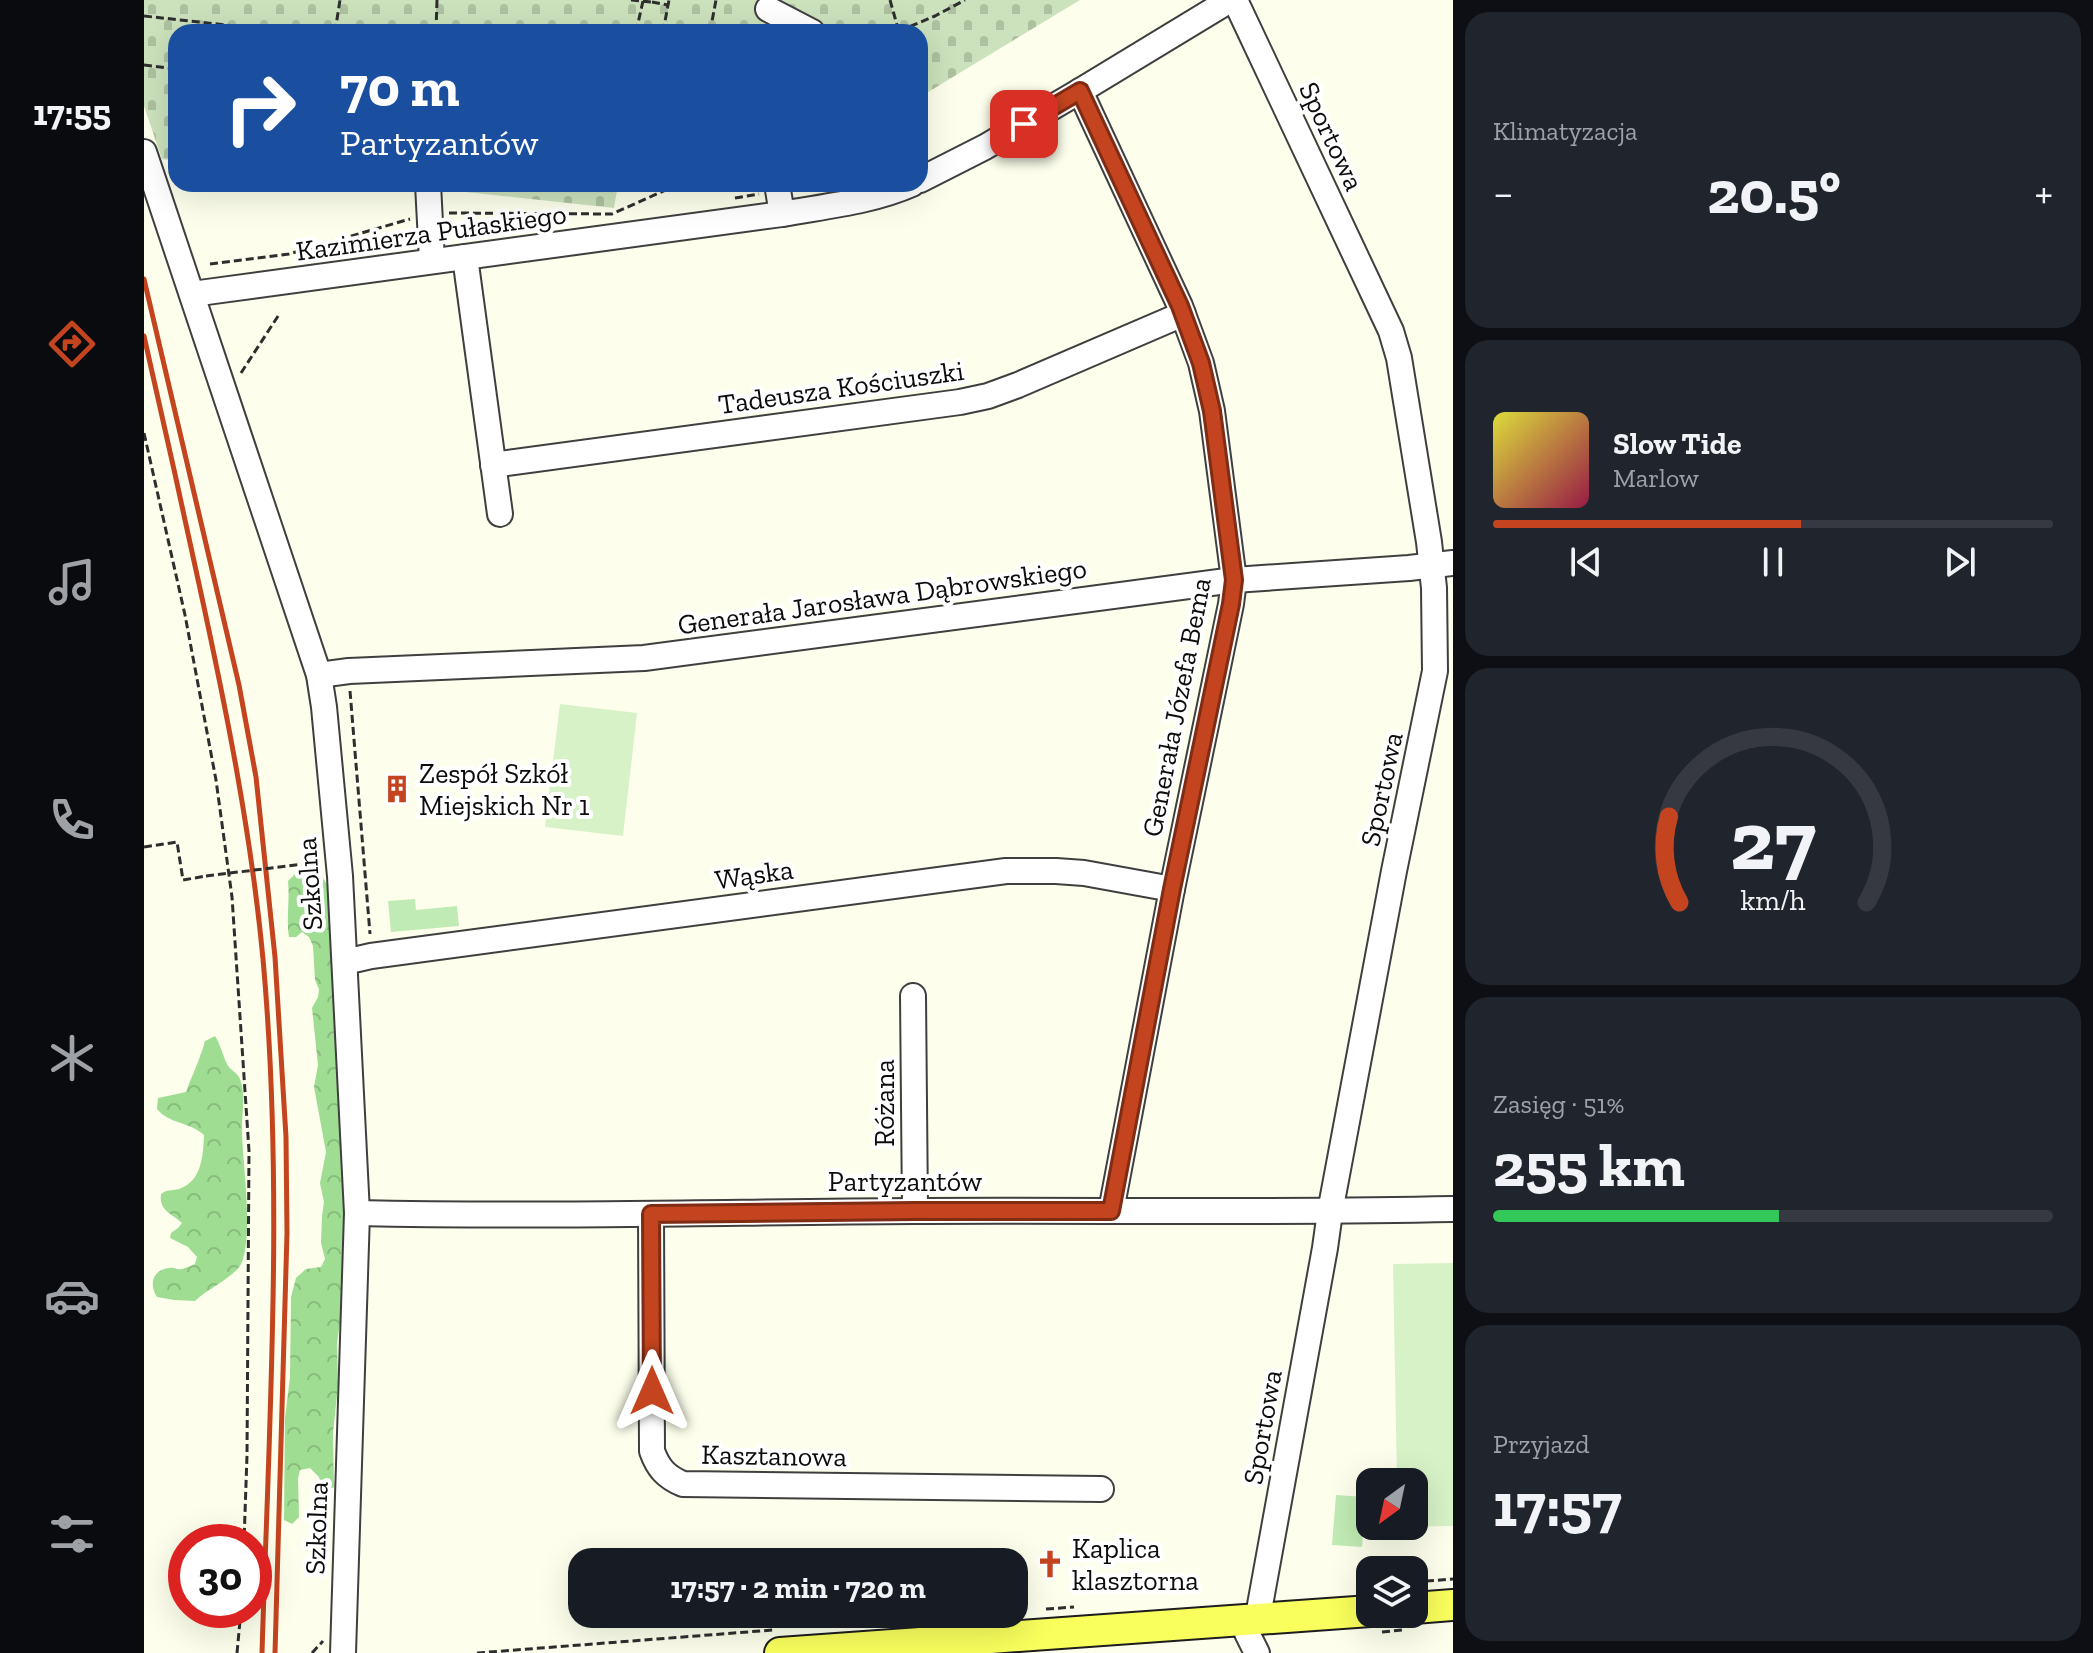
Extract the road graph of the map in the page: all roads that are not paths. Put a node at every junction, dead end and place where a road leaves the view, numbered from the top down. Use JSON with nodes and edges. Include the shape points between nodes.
{"nodes":[{"id":1,"x":1232,"y":0,"type":"edge"},
{"id":2,"x":767,"y":14,"type":"edge"},
{"id":3,"x":792,"y":24,"type":"edge"},
{"id":4,"x":1080,"y":91,"type":"junction"},
{"id":5,"x":144,"y":152,"type":"edge"},
{"id":6,"x":928,"y":176,"type":"edge"},
{"id":7,"x":428,"y":192,"type":"edge"},
{"id":8,"x":778,"y":192,"type":"edge"},
{"id":9,"x":886,"y":192,"type":"edge"},
{"id":10,"x":782,"y":214,"type":"junction"},
{"id":11,"x":465,"y":257,"type":"junction"},
{"id":12,"x":432,"y":261,"type":"junction"},
{"id":13,"x":192,"y":294,"type":"junction"},
{"id":14,"x":1183,"y":314,"type":"junction"},
{"id":15,"x":493,"y":465,"type":"junction"},
{"id":16,"x":500,"y":514,"type":"dead end"},
{"id":17,"x":1442,"y":564,"type":"edge"},
{"id":18,"x":1234,"y":580,"type":"junction"},
{"id":19,"x":319,"y":675,"type":"junction"},
{"id":20,"x":1172,"y":889,"type":"junction"},
{"id":21,"x":345,"y":962,"type":"junction"},
{"id":22,"x":913,"y":996,"type":"dead end"},
{"id":23,"x":1453,"y":1209,"type":"edge"},
{"id":24,"x":915,"y":1211,"type":"junction"},
{"id":25,"x":1111,"y":1211,"type":"junction"},
{"id":26,"x":1330,"y":1212,"type":"junction"},
{"id":27,"x":357,"y":1213,"type":"junction"},
{"id":28,"x":651,"y":1214,"type":"junction"},
{"id":29,"x":1101,"y":1489,"type":"dead end"},
{"id":30,"x":1453,"y":1605,"type":"edge"},
{"id":31,"x":1428,"y":1607,"type":"edge"},
{"id":32,"x":1356,"y":1612,"type":"edge"},
{"id":33,"x":1253,"y":1619,"type":"junction"},
{"id":34,"x":776,"y":1641,"type":"edge"},
{"id":35,"x":1060,"y":1643,"type":"edge"},
{"id":36,"x":335,"y":1646,"type":"edge"},
{"id":37,"x":1257,"y":1653,"type":"edge"}],
"edges":[{"from":1,"to":4,"type":"street"},
{"from":1,"to":17,"type":"street","name":"Sportowa","via":[[1391,331],[1422,494]]},
{"from":2,"to":3,"type":"street"},
{"from":4,"to":6,"type":"street"},
{"from":4,"to":14,"type":"street","name":"Generała Józefa Bema"},
{"from":5,"to":13,"type":"street","name":"Szkolna"},
{"from":7,"to":12,"type":"street"},
{"from":8,"to":10,"type":"street"},
{"from":9,"to":10,"type":"street","name":"Kazimierza Pułaskiego"},
{"from":10,"to":11,"type":"street","name":"Kazimierza Pułaskiego"},
{"from":11,"to":12,"type":"street","name":"Kazimierza Pułaskiego"},
{"from":11,"to":15,"type":"street"},
{"from":12,"to":13,"type":"street","name":"Kazimierza Pułaskiego"},
{"from":13,"to":19,"type":"street","name":"Szkolna"},
{"from":14,"to":15,"type":"street","name":"Tadeusza Kościuszki","via":[[988,396]]},
{"from":14,"to":18,"type":"street","name":"Generała Józefa Bema","via":[[1209,395]]},
{"from":15,"to":16,"type":"street"},
{"from":17,"to":18,"type":"street","name":"Generała Jarosława Dąbrowskiego"},
{"from":17,"to":26,"type":"street","name":"Sportowa","via":[[1434,588],[1435,671]]},
{"from":18,"to":19,"type":"street","name":"Generała Jarosława Dąbrowskiego","via":[[680,654]]},
{"from":18,"to":20,"type":"street","name":"Generała Józefa Bema"},
{"from":19,"to":21,"type":"street","name":"Szkolna"},
{"from":20,"to":21,"type":"street","name":"Wąska","via":[[1084,873],[1006,871]]},
{"from":20,"to":25,"type":"street","name":"Generała Józefa Bema"},
{"from":21,"to":27,"type":"street","name":"Szkolna"},
{"from":22,"to":24,"type":"street","name":"Różana"},
{"from":23,"to":26,"type":"street","name":"Partyzantów"},
{"from":24,"to":25,"type":"street","name":"Partyzantów"},
{"from":24,"to":28,"type":"street","name":"Partyzantów"},
{"from":25,"to":26,"type":"street","name":"Partyzantów"},
{"from":26,"to":33,"type":"street","name":"Sportowa","via":[[1260,1605]]},
{"from":27,"to":28,"type":"street","name":"Partyzantów"},
{"from":27,"to":36,"type":"street","name":"Szkolna"},
{"from":28,"to":29,"type":"street","name":"Kasztanowa","via":[[652,1451],[672,1480]]},
{"from":30,"to":31,"type":"main road"},
{"from":32,"to":33,"type":"main road"},
{"from":33,"to":35,"type":"main road"},
{"from":33,"to":37,"type":"street","via":[[1247,1633]]},
{"from":34,"to":35,"type":"main road"}]}
